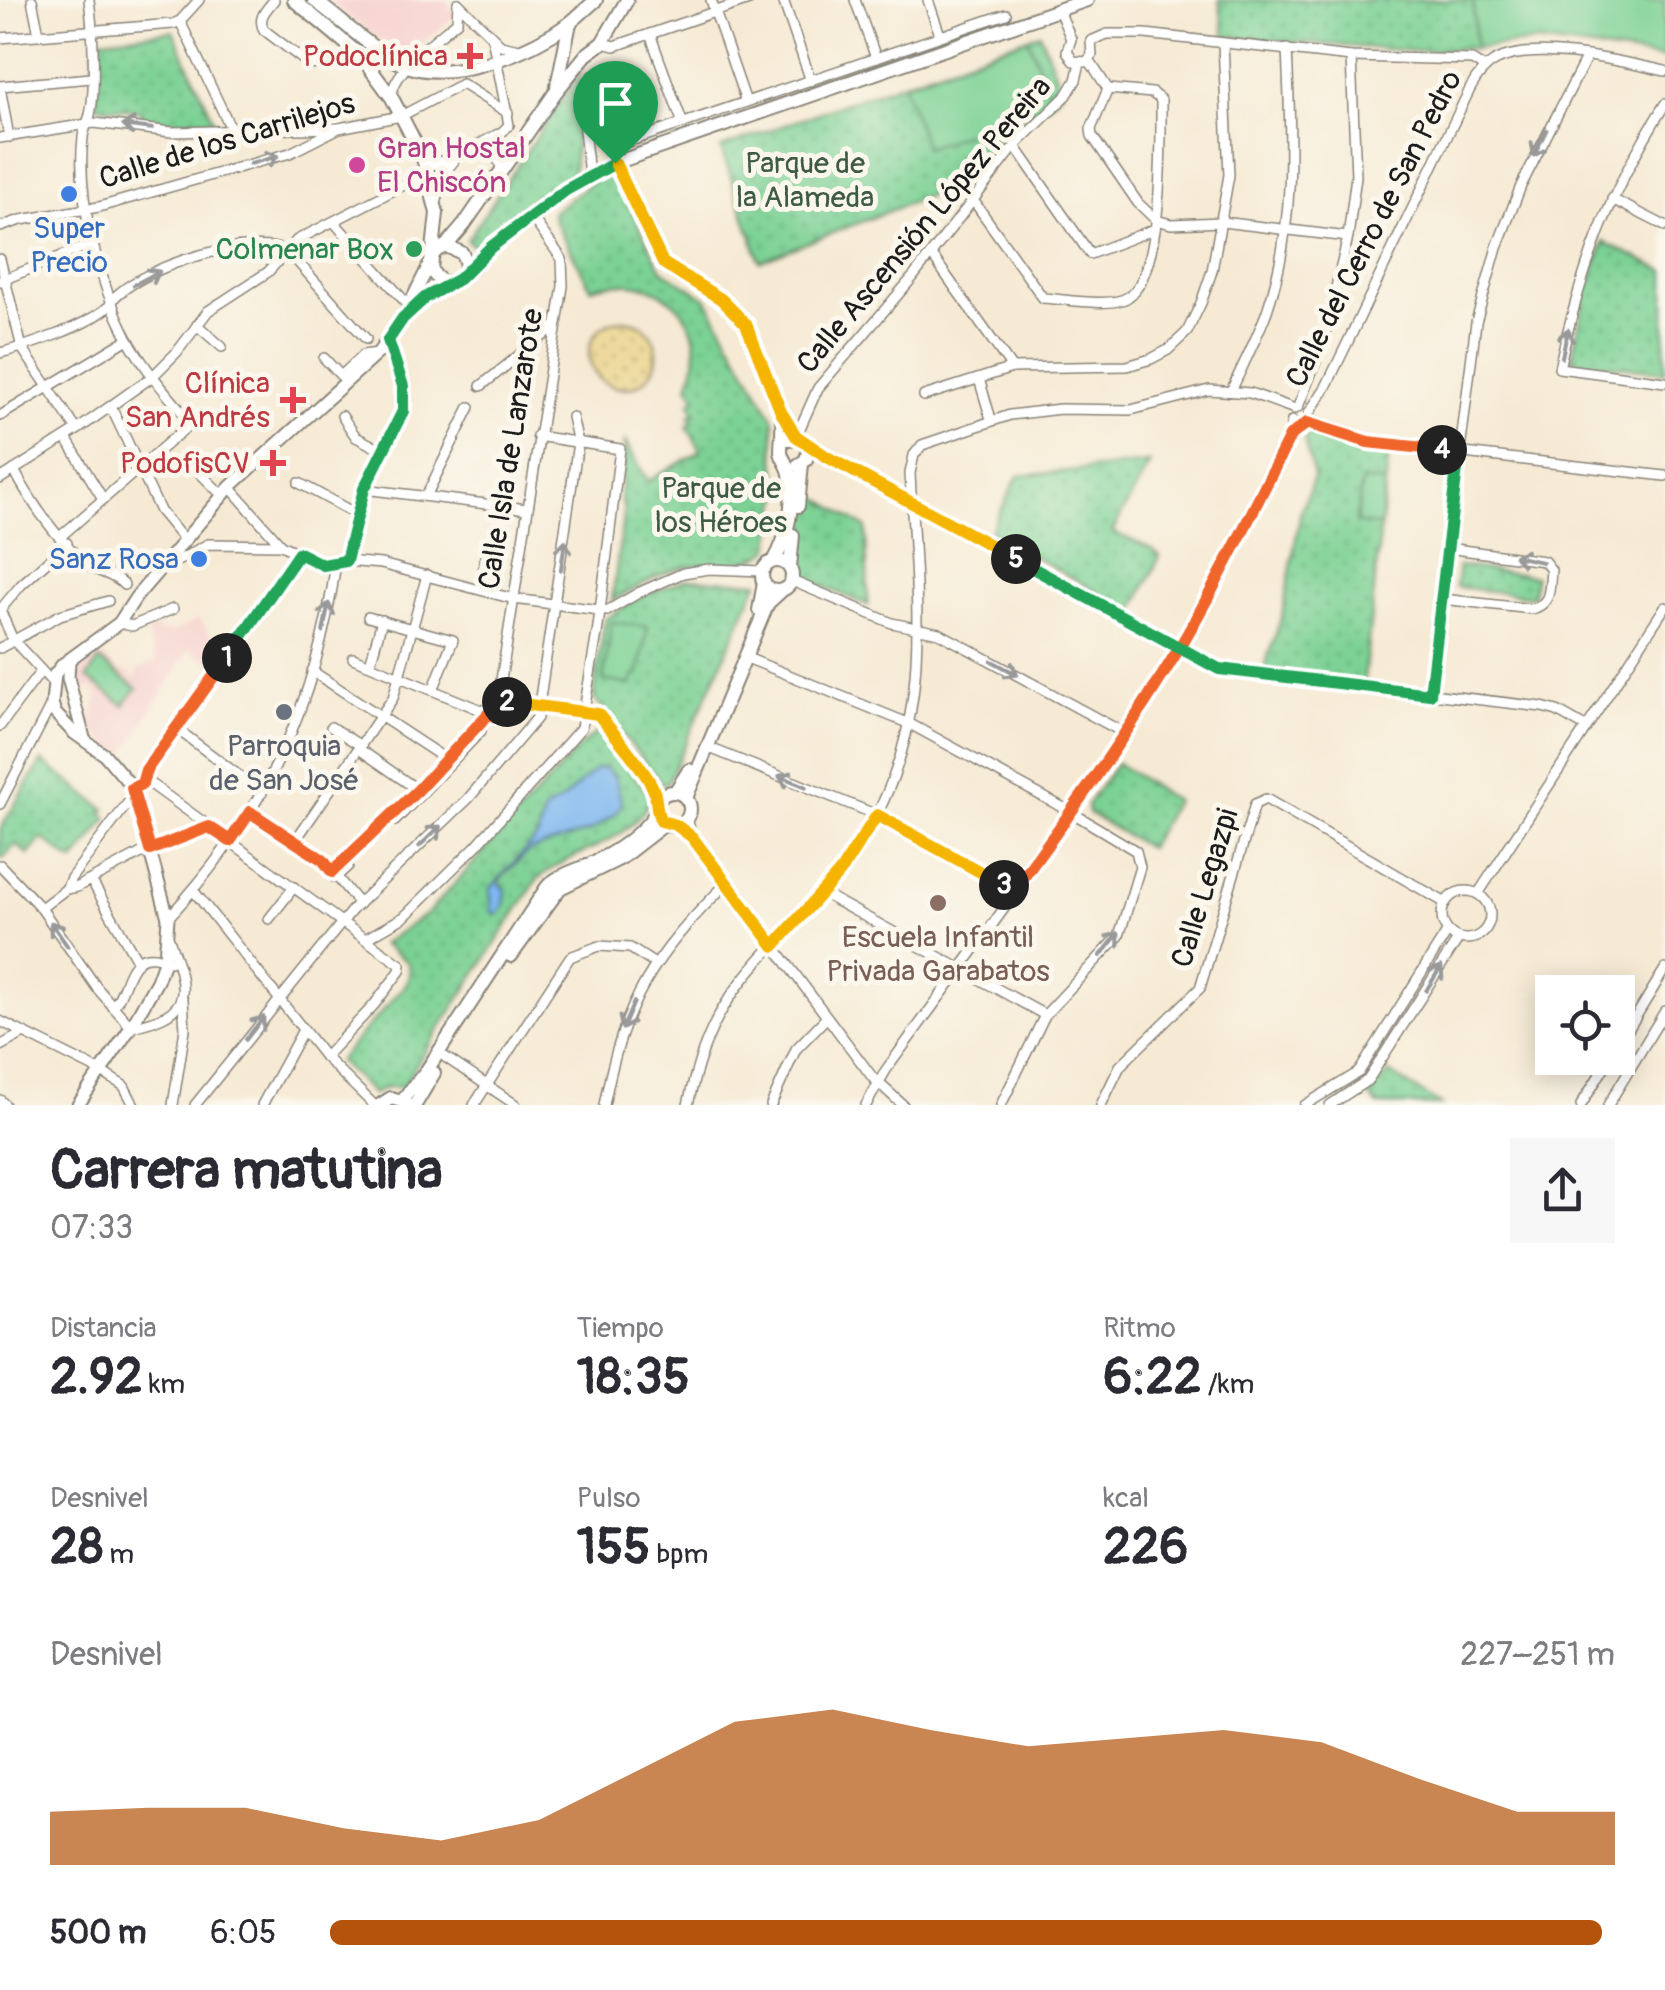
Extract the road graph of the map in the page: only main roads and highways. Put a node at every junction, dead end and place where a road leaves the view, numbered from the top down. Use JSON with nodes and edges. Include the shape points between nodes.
{"nodes":[{"id":1,"x":294,"y":0,"type":"edge"},
{"id":2,"x":314,"y":0,"type":"edge"},
{"id":3,"x":627,"y":0,"type":"edge"},
{"id":4,"x":1087,"y":0,"type":"edge"},
{"id":5,"x":592,"y":3,"type":"edge"},
{"id":6,"x":570,"y":23,"type":"junction"},
{"id":7,"x":610,"y":25,"type":"junction"},
{"id":8,"x":564,"y":46,"type":"junction"},
{"id":9,"x":586,"y":55,"type":"junction"},
{"id":10,"x":555,"y":93,"type":"junction"},
{"id":11,"x":444,"y":163,"type":"road end"},
{"id":12,"x":615,"y":163,"type":"junction"},
{"id":13,"x":425,"y":165,"type":"junction"},
{"id":14,"x":437,"y":215,"type":"junction"},
{"id":15,"x":491,"y":247,"type":"junction"},
{"id":16,"x":456,"y":250,"type":"junction"},
{"id":17,"x":430,"y":260,"type":"junction"},
{"id":18,"x":456,"y":279,"type":"junction"},
{"id":19,"x":798,"y":440,"type":"junction"},
{"id":20,"x":786,"y":462,"type":"junction"},
{"id":21,"x":804,"y":462,"type":"junction"},
{"id":22,"x":767,"y":572,"type":"junction"},
{"id":23,"x":787,"y":580,"type":"junction"},
{"id":24,"x":671,"y":808,"type":"junction"},
{"id":25,"x":408,"y":1103,"type":"edge"},
{"id":26,"x":377,"y":1105,"type":"edge"}],
"edges":[{"from":1,"to":13,"type":"main road","via":[[361,56],[392,98]]},
{"from":2,"to":6,"type":"main road","via":[[397,62],[443,70],[498,60]]},
{"from":3,"to":7,"type":"main road"},
{"from":4,"to":12,"type":"main road","via":[[1008,21]]},
{"from":5,"to":6,"type":"main road"},
{"from":5,"to":7,"type":"main road","via":[[604,9]]},
{"from":6,"to":8,"type":"main road"},
{"from":7,"to":9,"type":"main road"},
{"from":8,"to":9,"type":"main road"},
{"from":8,"to":10,"type":"main road"},
{"from":9,"to":10,"type":"main road"},
{"from":10,"to":16,"type":"main road","via":[[464,224]]},
{"from":11,"to":13,"type":"main road"},
{"from":12,"to":15,"type":"main road"},
{"from":12,"to":19,"type":"main road","via":[[663,263],[721,299],[746,324]]},
{"from":13,"to":14,"type":"main road"},
{"from":14,"to":16,"type":"main road"},
{"from":14,"to":17,"type":"main road"},
{"from":15,"to":16,"type":"main road"},
{"from":15,"to":18,"type":"main road"},
{"from":16,"to":17,"type":"main road","via":[[437,250]]},
{"from":16,"to":18,"type":"main road","via":[[466,264]]},
{"from":17,"to":18,"type":"main road","via":[[433,275]]},
{"from":19,"to":20,"type":"main road","via":[[781,452]]},
{"from":19,"to":21,"type":"main road","via":[[810,452]]},
{"from":20,"to":21,"type":"main road"},
{"from":20,"to":22,"type":"main road","via":[[790,514]]},
{"from":21,"to":23,"type":"main road"},
{"from":22,"to":23,"type":"main road"},
{"from":22,"to":23,"type":"main road","via":[[772,590]]},
{"from":22,"to":24,"type":"main road","via":[[763,601]]},
{"from":23,"to":24,"type":"main road","via":[[768,603],[708,747]]},
{"from":24,"to":25,"type":"main road","via":[[621,858],[554,894]]},
{"from":24,"to":25,"type":"main road","via":[[617,850],[546,888]]},
{"from":25,"to":26,"type":"main road","via":[[391,1098]]}]}
